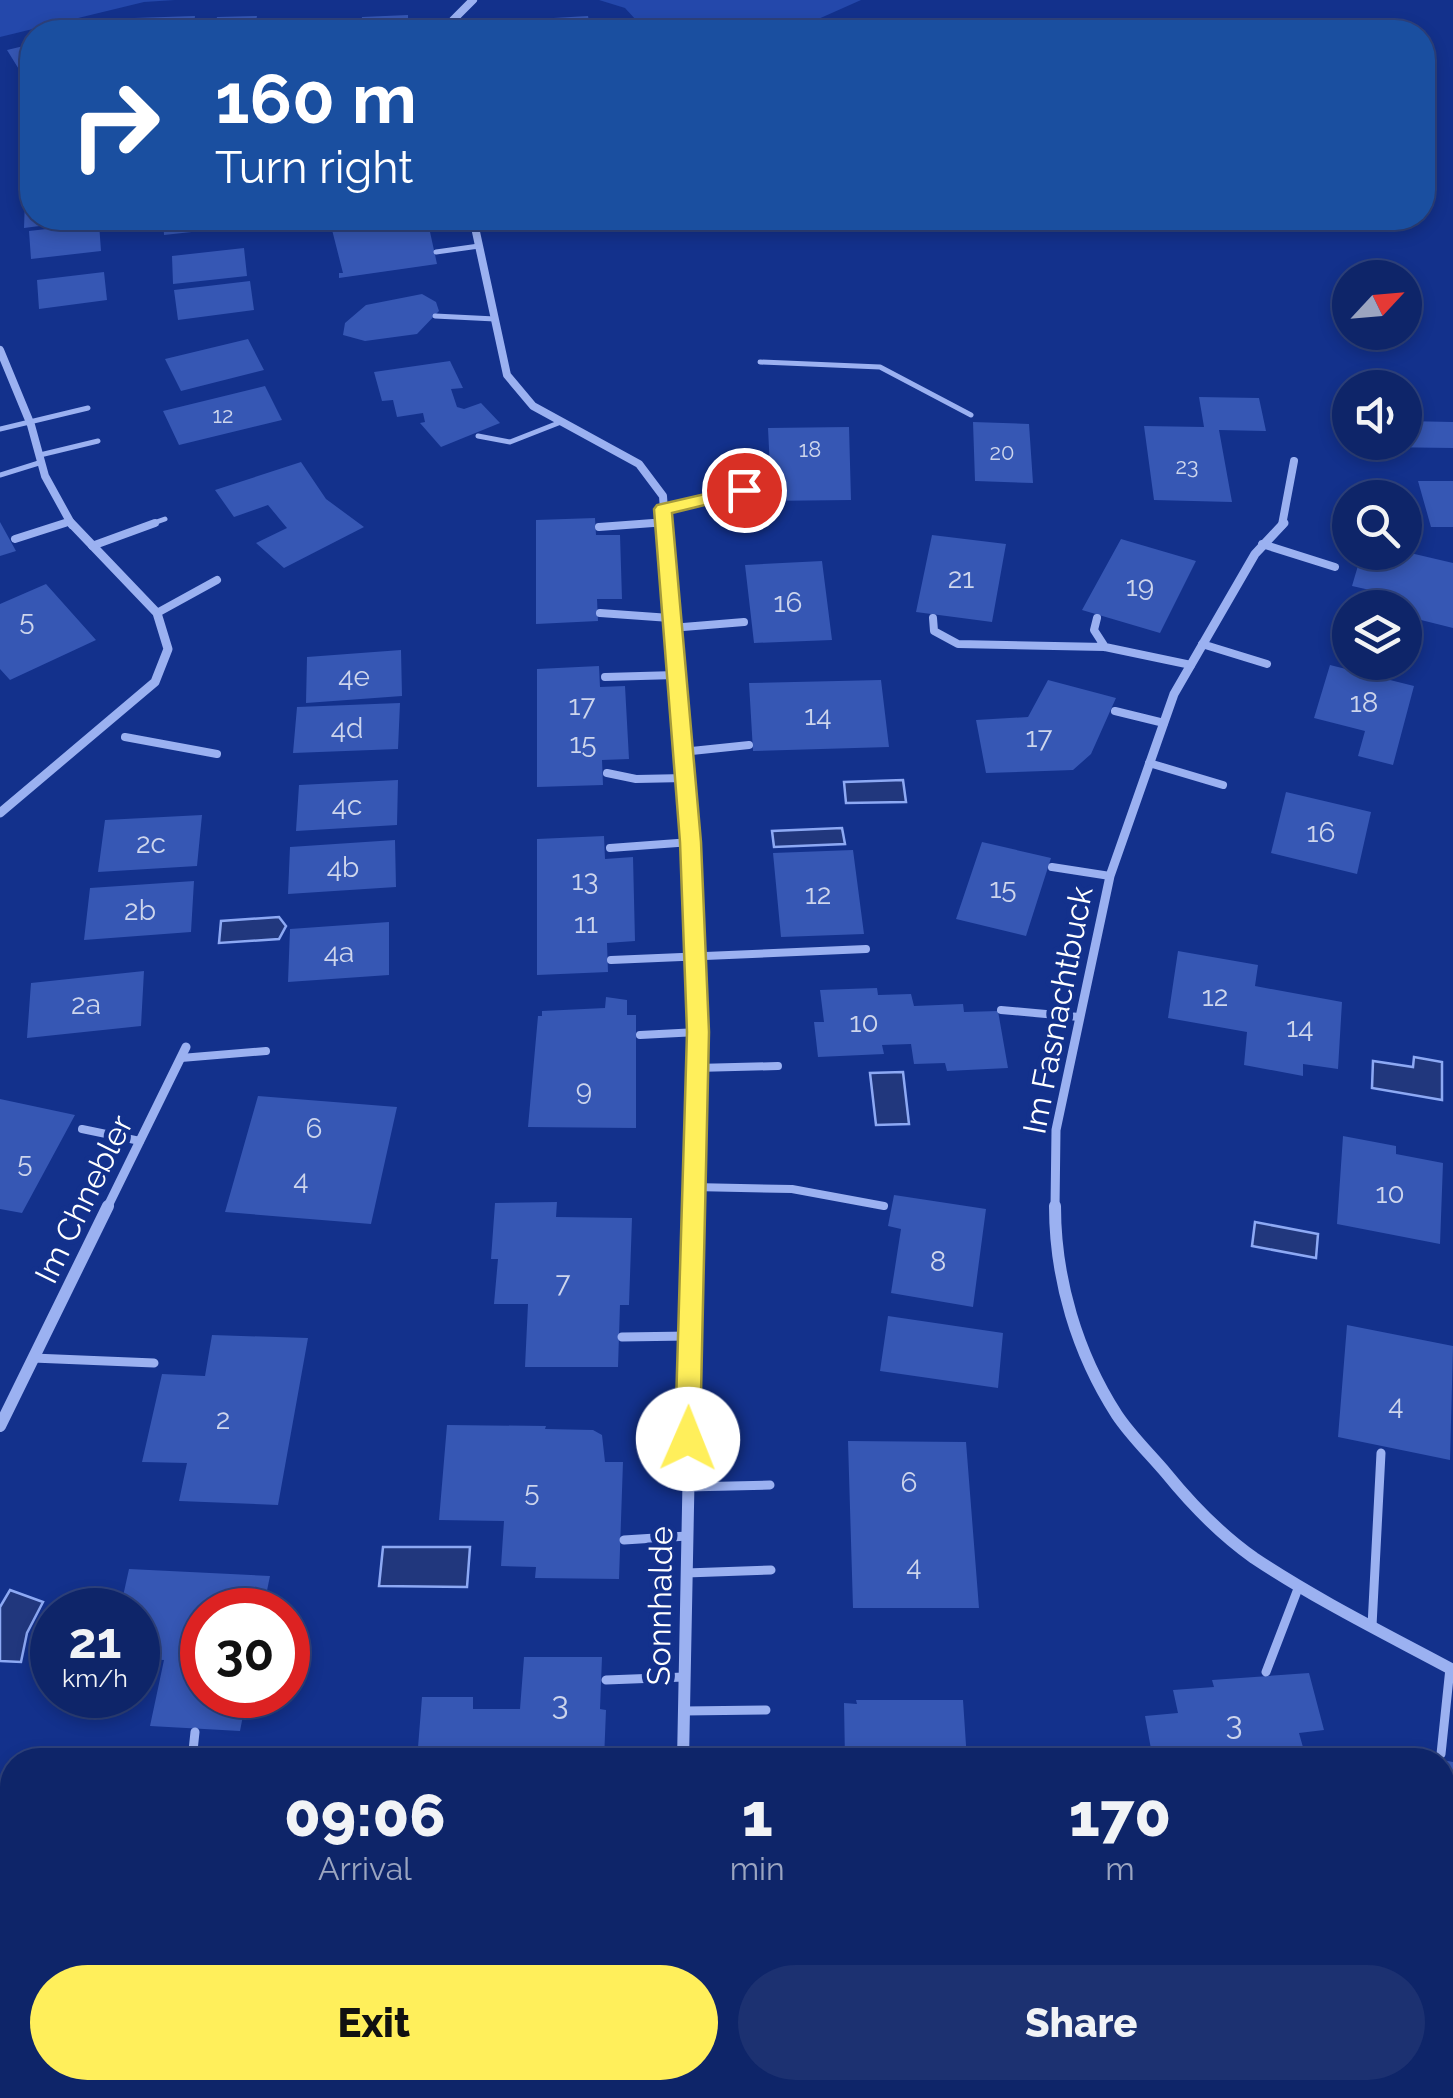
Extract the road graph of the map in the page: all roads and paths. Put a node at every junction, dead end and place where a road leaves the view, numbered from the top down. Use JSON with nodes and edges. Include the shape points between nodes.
{"nodes":[{"id":1,"x":473,"y":0,"type":"edge"},
{"id":2,"x":453,"y":20,"type":"edge"},
{"id":3,"x":476,"y":230,"type":"edge"},
{"id":4,"x":479,"y":246,"type":"junction"},
{"id":5,"x":436,"y":252,"type":"dead end"},
{"id":6,"x":435,"y":316,"type":"dead end"},
{"id":7,"x":495,"y":319,"type":"junction"},
{"id":8,"x":0,"y":350,"type":"edge"},
{"id":9,"x":760,"y":362,"type":"dead end"},
{"id":10,"x":88,"y":408,"type":"dead end"},
{"id":11,"x":971,"y":414,"type":"dead end"},
{"id":12,"x":28,"y":420,"type":"junction"},
{"id":13,"x":561,"y":422,"type":"junction"},
{"id":14,"x":0,"y":429,"type":"edge"},
{"id":15,"x":478,"y":436,"type":"dead end"},
{"id":16,"x":98,"y":441,"type":"dead end"},
{"id":17,"x":41,"y":459,"type":"junction"},
{"id":18,"x":1294,"y":461,"type":"dead end"},
{"id":19,"x":0,"y":475,"type":"edge"},
{"id":20,"x":744,"y":490,"type":"dead end"},
{"id":21,"x":663,"y":509,"type":"junction"},
{"id":22,"x":165,"y":519,"type":"dead end"},
{"id":23,"x":70,"y":521,"type":"junction"},
{"id":24,"x":663,"y":522,"type":"junction"},
{"id":25,"x":599,"y":527,"type":"dead end"},
{"id":26,"x":15,"y":539,"type":"dead end"},
{"id":27,"x":1262,"y":544,"type":"junction"},
{"id":28,"x":92,"y":546,"type":"junction"},
{"id":29,"x":1332,"y":566,"type":"edge"},
{"id":30,"x":217,"y":580,"type":"dead end"},
{"id":31,"x":157,"y":613,"type":"junction"},
{"id":32,"x":600,"y":613,"type":"dead end"},
{"id":33,"x":934,"y":618,"type":"dead end"},
{"id":34,"x":1096,"y":618,"type":"dead end"},
{"id":35,"x":744,"y":622,"type":"dead end"},
{"id":36,"x":670,"y":623,"type":"junction"},
{"id":37,"x":1202,"y":644,"type":"junction"},
{"id":38,"x":1105,"y":646,"type":"junction"},
{"id":39,"x":1267,"y":664,"type":"dead end"},
{"id":40,"x":1190,"y":665,"type":"junction"},
{"id":41,"x":676,"y":674,"type":"junction"},
{"id":42,"x":606,"y":677,"type":"dead end"},
{"id":43,"x":1115,"y":710,"type":"dead end"},
{"id":44,"x":1164,"y":723,"type":"junction"},
{"id":45,"x":125,"y":737,"type":"dead end"},
{"id":46,"x":749,"y":745,"type":"dead end"},
{"id":47,"x":682,"y":752,"type":"junction"},
{"id":48,"x":216,"y":754,"type":"dead end"},
{"id":49,"x":1150,"y":762,"type":"junction"},
{"id":50,"x":607,"y":773,"type":"dead end"},
{"id":51,"x":686,"y":778,"type":"junction"},
{"id":52,"x":1223,"y":785,"type":"dead end"},
{"id":53,"x":0,"y":813,"type":"edge"},
{"id":54,"x":690,"y":842,"type":"junction"},
{"id":55,"x":610,"y":848,"type":"dead end"},
{"id":56,"x":1052,"y":867,"type":"dead end"},
{"id":57,"x":1110,"y":876,"type":"junction"},
{"id":58,"x":866,"y":948,"type":"dead end"},
{"id":59,"x":695,"y":959,"type":"junction"},
{"id":60,"x":611,"y":960,"type":"dead end"},
{"id":61,"x":1002,"y":1010,"type":"dead end"},
{"id":62,"x":1080,"y":1017,"type":"junction"},
{"id":63,"x":698,"y":1032,"type":"junction"},
{"id":64,"x":640,"y":1036,"type":"dead end"},
{"id":65,"x":266,"y":1051,"type":"dead end"},
{"id":66,"x":184,"y":1052,"type":"joint"},
{"id":67,"x":778,"y":1066,"type":"dead end"},
{"id":68,"x":696,"y":1068,"type":"junction"},
{"id":69,"x":82,"y":1129,"type":"dead end"},
{"id":70,"x":140,"y":1140,"type":"junction"},
{"id":71,"x":693,"y":1187,"type":"junction"},
{"id":72,"x":884,"y":1206,"type":"dead end"},
{"id":73,"x":689,"y":1336,"type":"junction"},
{"id":74,"x":622,"y":1337,"type":"dead end"},
{"id":75,"x":33,"y":1358,"type":"junction"},
{"id":76,"x":154,"y":1363,"type":"dead end"},
{"id":77,"x":0,"y":1426,"type":"edge"},
{"id":78,"x":1382,"y":1453,"type":"dead end"},
{"id":79,"x":770,"y":1485,"type":"dead end"},
{"id":80,"x":687,"y":1486,"type":"junction"},
{"id":81,"x":686,"y":1536,"type":"junction"},
{"id":82,"x":624,"y":1540,"type":"dead end"},
{"id":83,"x":772,"y":1570,"type":"dead end"},
{"id":84,"x":686,"y":1572,"type":"junction"},
{"id":85,"x":1299,"y":1586,"type":"junction"},
{"id":86,"x":1372,"y":1626,"type":"junction"},
{"id":87,"x":1452,"y":1669,"type":"edge"},
{"id":88,"x":1266,"y":1672,"type":"dead end"},
{"id":89,"x":684,"y":1676,"type":"junction"},
{"id":90,"x":606,"y":1680,"type":"dead end"},
{"id":91,"x":766,"y":1710,"type":"dead end"},
{"id":92,"x":684,"y":1711,"type":"junction"},
{"id":93,"x":195,"y":1732,"type":"dead end"},
{"id":94,"x":193,"y":1748,"type":"edge"},
{"id":95,"x":683,"y":1748,"type":"edge"},
{"id":96,"x":1441,"y":1748,"type":"edge"}],
"edges":[{"from":1,"to":2,"type":"street"},
{"from":3,"to":4,"type":"street","name":"Sonnhalde"},
{"from":4,"to":5,"type":"lane"},
{"from":4,"to":7,"type":"street","name":"Sonnhalde"},
{"from":6,"to":7,"type":"lane"},
{"from":7,"to":13,"type":"street","name":"Sonnhalde","via":[[506,376],[533,406]]},
{"from":8,"to":12,"type":"street"},
{"from":9,"to":11,"type":"lane","via":[[880,366]]},
{"from":10,"to":12,"type":"lane"},
{"from":12,"to":14,"type":"lane"},
{"from":12,"to":17,"type":"street"},
{"from":13,"to":15,"type":"lane","via":[[516,443],[491,444]]},
{"from":13,"to":21,"type":"street","name":"Sonnhalde","via":[[639,464],[662,496]]},
{"from":16,"to":17,"type":"lane"},
{"from":17,"to":19,"type":"lane"},
{"from":17,"to":23,"type":"street"},
{"from":18,"to":27,"type":"street","name":"Im Fasnachtbuck","via":[[1284,523]]},
{"from":20,"to":21,"type":"lane"},
{"from":21,"to":24,"type":"street","name":"Sonnhalde"},
{"from":22,"to":28,"type":"lane"},
{"from":23,"to":26,"type":"lane"},
{"from":23,"to":28,"type":"street"},
{"from":24,"to":25,"type":"lane"},
{"from":24,"to":36,"type":"street","name":"Sonnhalde"},
{"from":27,"to":29,"type":"lane"},
{"from":27,"to":37,"type":"street","name":"Im Fasnachtbuck"},
{"from":28,"to":31,"type":"street"},
{"from":30,"to":31,"type":"lane"},
{"from":31,"to":53,"type":"street","via":[[168,649],[155,682]]},
{"from":32,"to":36,"type":"lane"},
{"from":33,"to":38,"type":"lane","via":[[934,632],[958,644]]},
{"from":34,"to":38,"type":"lane","via":[[1094,630]]},
{"from":35,"to":36,"type":"lane"},
{"from":36,"to":41,"type":"street","name":"Sonnhalde"},
{"from":37,"to":39,"type":"lane"},
{"from":37,"to":40,"type":"street","name":"Im Fasnachtbuck"},
{"from":38,"to":40,"type":"lane"},
{"from":40,"to":44,"type":"street","name":"Im Fasnachtbuck"},
{"from":41,"to":42,"type":"lane"},
{"from":41,"to":47,"type":"street","name":"Sonnhalde"},
{"from":43,"to":44,"type":"lane"},
{"from":44,"to":49,"type":"street","name":"Im Fasnachtbuck"},
{"from":45,"to":48,"type":"lane"},
{"from":46,"to":47,"type":"lane"},
{"from":47,"to":51,"type":"street","name":"Sonnhalde"},
{"from":49,"to":52,"type":"lane"},
{"from":49,"to":57,"type":"street","name":"Im Fasnachtbuck"},
{"from":50,"to":51,"type":"lane"},
{"from":51,"to":54,"type":"street","name":"Sonnhalde"},
{"from":54,"to":55,"type":"lane"},
{"from":54,"to":59,"type":"street","name":"Sonnhalde"},
{"from":56,"to":57,"type":"lane"},
{"from":57,"to":62,"type":"street","name":"Im Fasnachtbuck"},
{"from":58,"to":59,"type":"lane"},
{"from":59,"to":60,"type":"lane"},
{"from":59,"to":63,"type":"street","name":"Sonnhalde"},
{"from":61,"to":62,"type":"lane"},
{"from":62,"to":85,"type":"street","name":"Im Fasnachtbuck","via":[[1056,1130],[1055,1240],[1071,1314],[1118,1416],[1157,1465],[1250,1556]]},
{"from":63,"to":64,"type":"lane"},
{"from":63,"to":68,"type":"street","name":"Sonnhalde"},
{"from":65,"to":66,"type":"lane"},
{"from":66,"to":70,"type":"street","name":"Im Chnebler"},
{"from":67,"to":68,"type":"lane"},
{"from":68,"to":71,"type":"street","name":"Sonnhalde"},
{"from":69,"to":70,"type":"lane"},
{"from":70,"to":75,"type":"street","name":"Im Chnebler"},
{"from":71,"to":72,"type":"lane","via":[[792,1189]]},
{"from":71,"to":73,"type":"street","name":"Sonnhalde"},
{"from":73,"to":74,"type":"lane"},
{"from":73,"to":80,"type":"street","name":"Sonnhalde"},
{"from":75,"to":76,"type":"lane"},
{"from":75,"to":77,"type":"street","name":"Im Chnebler"},
{"from":78,"to":86,"type":"lane"},
{"from":79,"to":80,"type":"lane"},
{"from":80,"to":81,"type":"street","name":"Sonnhalde"},
{"from":81,"to":82,"type":"lane"},
{"from":81,"to":84,"type":"street","name":"Sonnhalde"},
{"from":83,"to":84,"type":"lane"},
{"from":84,"to":89,"type":"street","name":"Sonnhalde"},
{"from":85,"to":86,"type":"street","name":"Im Fasnachtbuck"},
{"from":85,"to":88,"type":"lane"},
{"from":86,"to":87,"type":"street","name":"Im Fasnachtbuck"},
{"from":87,"to":96,"type":"lane"},
{"from":89,"to":90,"type":"lane"},
{"from":89,"to":92,"type":"street","name":"Sonnhalde"},
{"from":91,"to":92,"type":"lane"},
{"from":92,"to":95,"type":"street","name":"Sonnhalde"},
{"from":93,"to":94,"type":"lane"}]}
